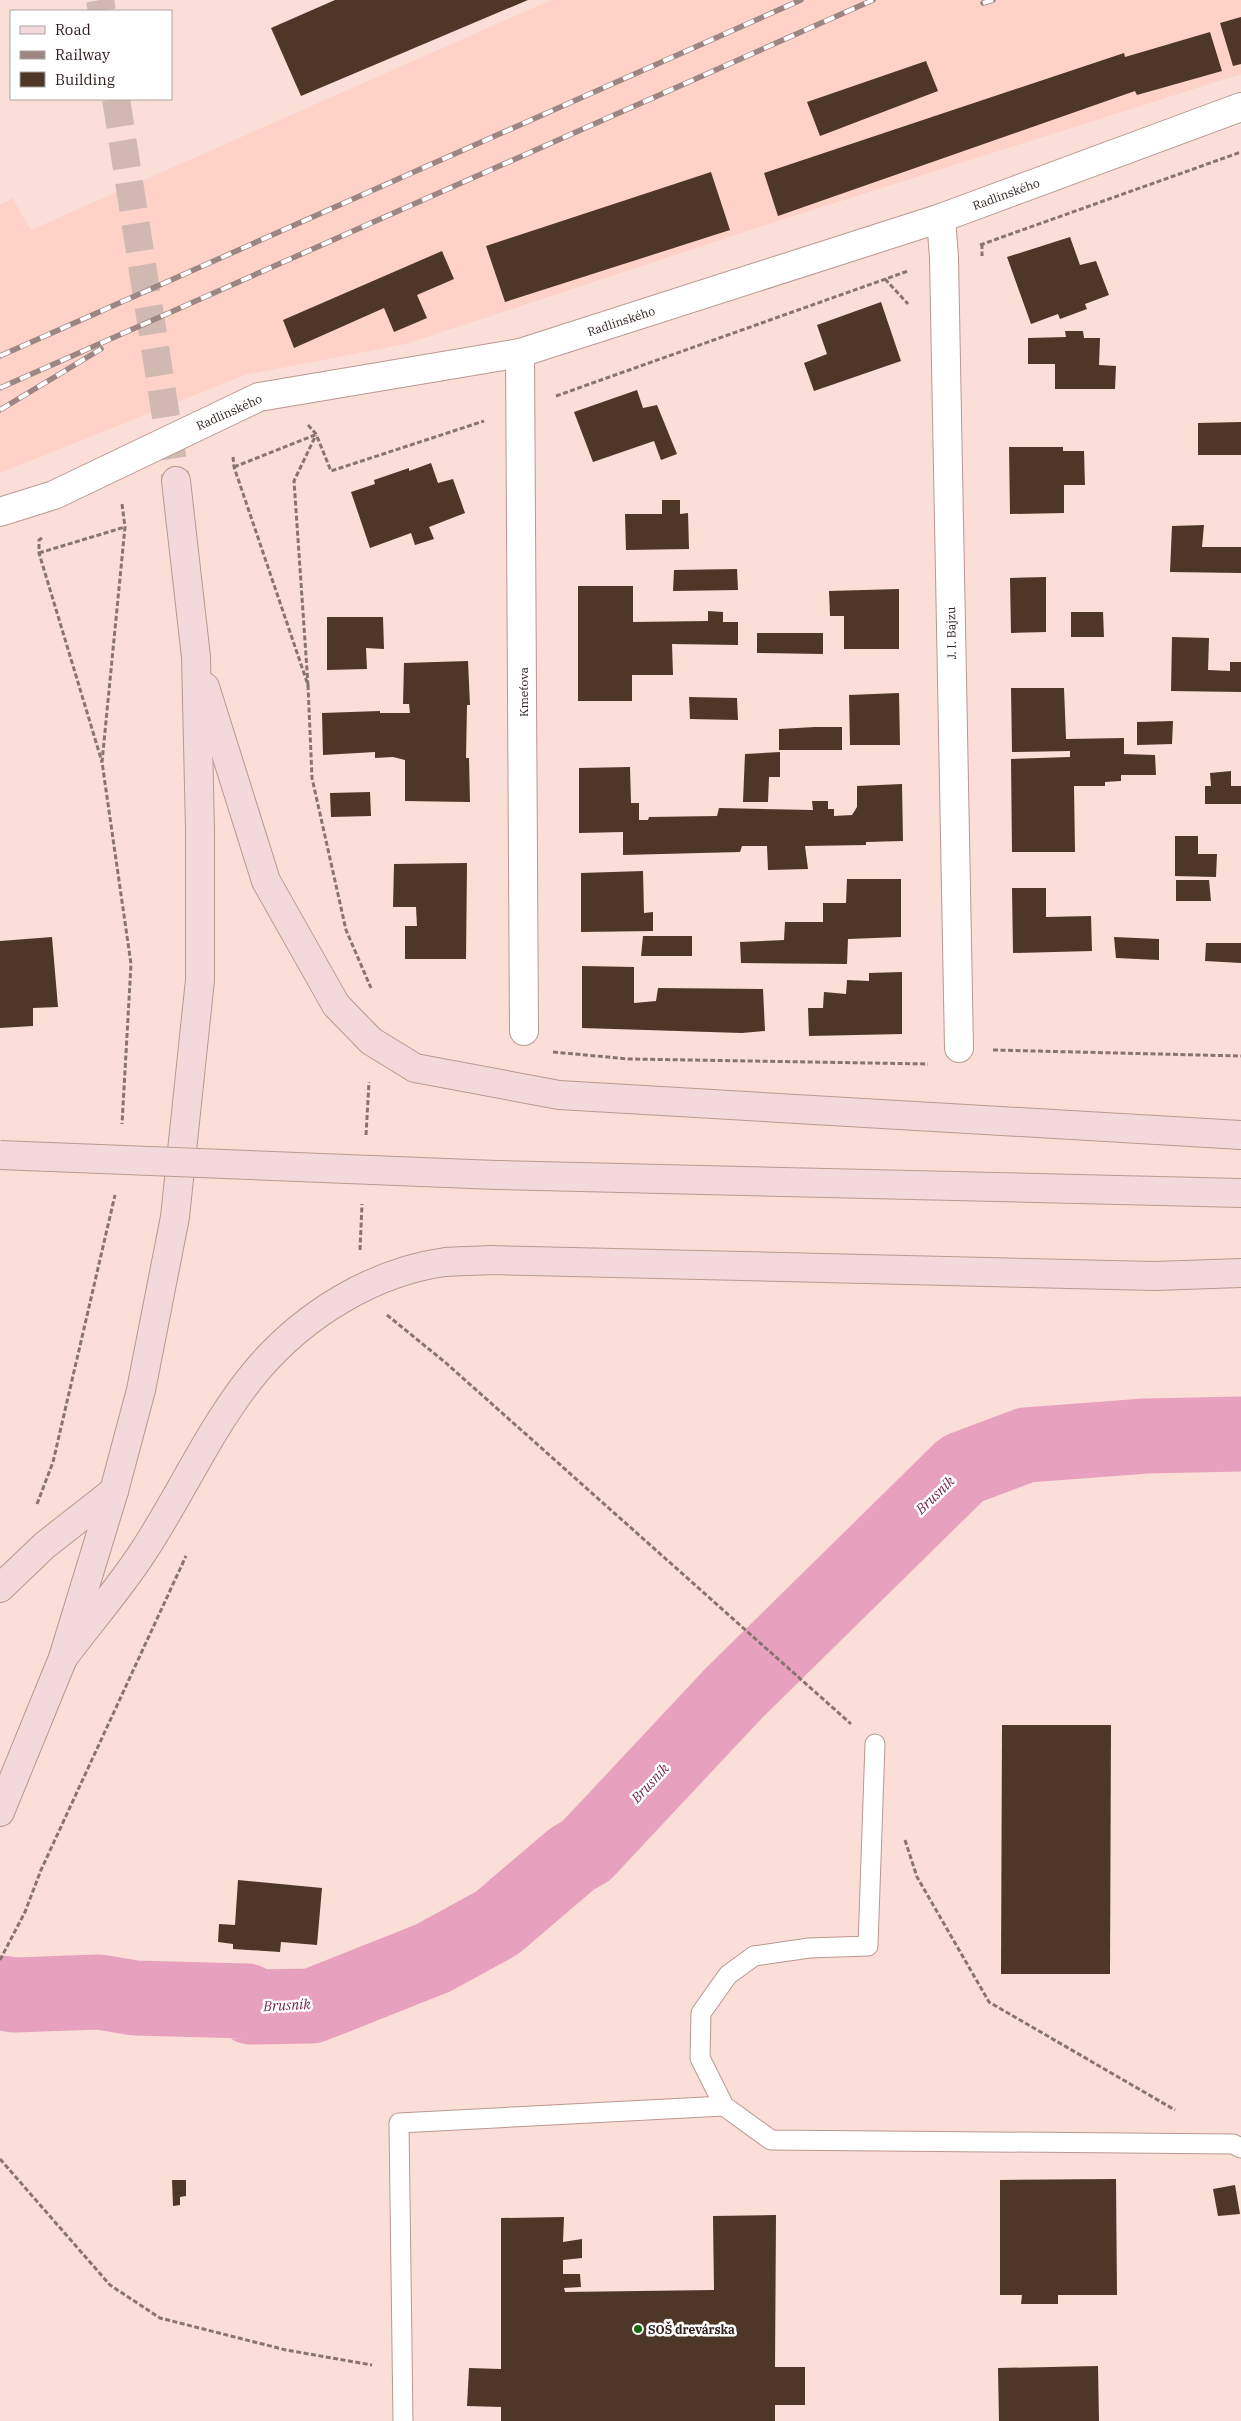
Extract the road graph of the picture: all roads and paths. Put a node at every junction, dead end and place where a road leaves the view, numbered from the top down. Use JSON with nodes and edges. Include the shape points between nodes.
{"nodes":[{"id":1,"x":1241,"y":107,"type":"edge"},
{"id":2,"x":941,"y":218,"type":"junction"},
{"id":3,"x":520,"y":353,"type":"junction"},
{"id":4,"x":233,"y":457,"type":"dead end"},
{"id":5,"x":234,"y":466,"type":"junction"},
{"id":6,"x":176,"y":481,"type":"tunnel mouth"},
{"id":7,"x":122,"y":504,"type":"dead end"},
{"id":8,"x":0,"y":512,"type":"edge"},
{"id":9,"x":125,"y":527,"type":"junction"},
{"id":10,"x":39,"y":553,"type":"dead end"},
{"id":11,"x":196,"y":657,"type":"junction"},
{"id":12,"x":308,"y":685,"type":"junction"},
{"id":13,"x":372,"y":990,"type":"dead end"},
{"id":14,"x":524,"y":1032,"type":"joint"},
{"id":15,"x":958,"y":1048,"type":"junction"},
{"id":16,"x":1241,"y":1056,"type":"edge"},
{"id":17,"x":122,"y":1134,"type":"dead end"},
{"id":18,"x":1241,"y":1135,"type":"edge"},
{"id":19,"x":0,"y":1156,"type":"edge"},
{"id":20,"x":115,"y":1193,"type":"dead end"},
{"id":21,"x":1241,"y":1193,"type":"edge"},
{"id":22,"x":1241,"y":1273,"type":"edge"},
{"id":23,"x":385,"y":1313,"type":"dead end"},
{"id":24,"x":114,"y":1491,"type":"junction"},
{"id":25,"x":36,"y":1507,"type":"dead end"},
{"id":26,"x":190,"y":1547,"type":"dead end"},
{"id":27,"x":0,"y":1588,"type":"edge"},
{"id":28,"x":63,"y":1658,"type":"junction"},
{"id":29,"x":875,"y":1744,"type":"joint"},
{"id":30,"x":0,"y":1812,"type":"edge"},
{"id":31,"x":905,"y":1839,"type":"dead end"},
{"id":32,"x":0,"y":1960,"type":"edge"},
{"id":33,"x":724,"y":2106,"type":"junction"},
{"id":34,"x":1182,"y":2114,"type":"dead end"},
{"id":35,"x":1241,"y":2148,"type":"edge"},
{"id":36,"x":0,"y":2159,"type":"edge"},
{"id":37,"x":402,"y":2371,"type":"junction"},
{"id":38,"x":403,"y":2421,"type":"edge"}],
"edges":[{"from":1,"to":2,"type":"street","name":"Radlinského"},
{"from":2,"to":3,"type":"street","name":"Radlinského"},
{"from":2,"to":15,"type":"street","name":"J. I. Bajzu"},
{"from":3,"to":8,"type":"street","name":"Radlinského","via":[[259,397],[54,495]]},
{"from":3,"to":14,"type":"street","name":"Kmeťova"},
{"from":4,"to":5,"type":"path"},
{"from":5,"to":12,"type":"path"},
{"from":5,"to":12,"type":"path","via":[[316,434],[294,481]]},
{"from":6,"to":11,"type":"main road"},
{"from":7,"to":9,"type":"path"},
{"from":9,"to":10,"type":"path"},
{"from":9,"to":17,"type":"path","via":[[102,762],[131,964]]},
{"from":11,"to":18,"type":"main road","via":[[266,880],[336,1005],[371,1041],[415,1068],[558,1095]]},
{"from":11,"to":24,"type":"main road","via":[[200,980],[175,1217],[141,1390]]},
{"from":12,"to":13,"type":"path","via":[[312,778],[346,930]]},
{"from":14,"to":15,"type":"path","via":[[538,1050],[629,1059],[926,1065]]},
{"from":15,"to":16,"type":"path"},
{"from":19,"to":21,"type":"main road","bridge":true,"via":[[496,1175]]},
{"from":20,"to":25,"type":"path","via":[[54,1462]]},
{"from":22,"to":28,"type":"main road","via":[[1155,1276],[490,1260],[445,1262],[409,1270],[358,1290],[306,1322],[258,1369],[231,1406],[143,1553]]},
{"from":23,"to":29,"type":"path","via":[[446,1363]]},
{"from":24,"to":27,"type":"main road","via":[[45,1545]]},
{"from":24,"to":28,"type":"main road"},
{"from":26,"to":32,"type":"path","via":[[41,1870],[25,1912]]},
{"from":28,"to":30,"type":"main road"},
{"from":29,"to":33,"type":"lane","via":[[868,1946],[809,1948],[754,1956],[728,1975],[701,2012],[700,2058]]},
{"from":31,"to":34,"type":"path","via":[[917,1877],[989,2002]]},
{"from":33,"to":35,"type":"lane","via":[[771,2140],[1233,2144]]},
{"from":33,"to":37,"type":"lane","via":[[399,2123]]},
{"from":36,"to":37,"type":"path","via":[[110,2285],[160,2318],[286,2350]]},
{"from":37,"to":38,"type":"lane"}]}
